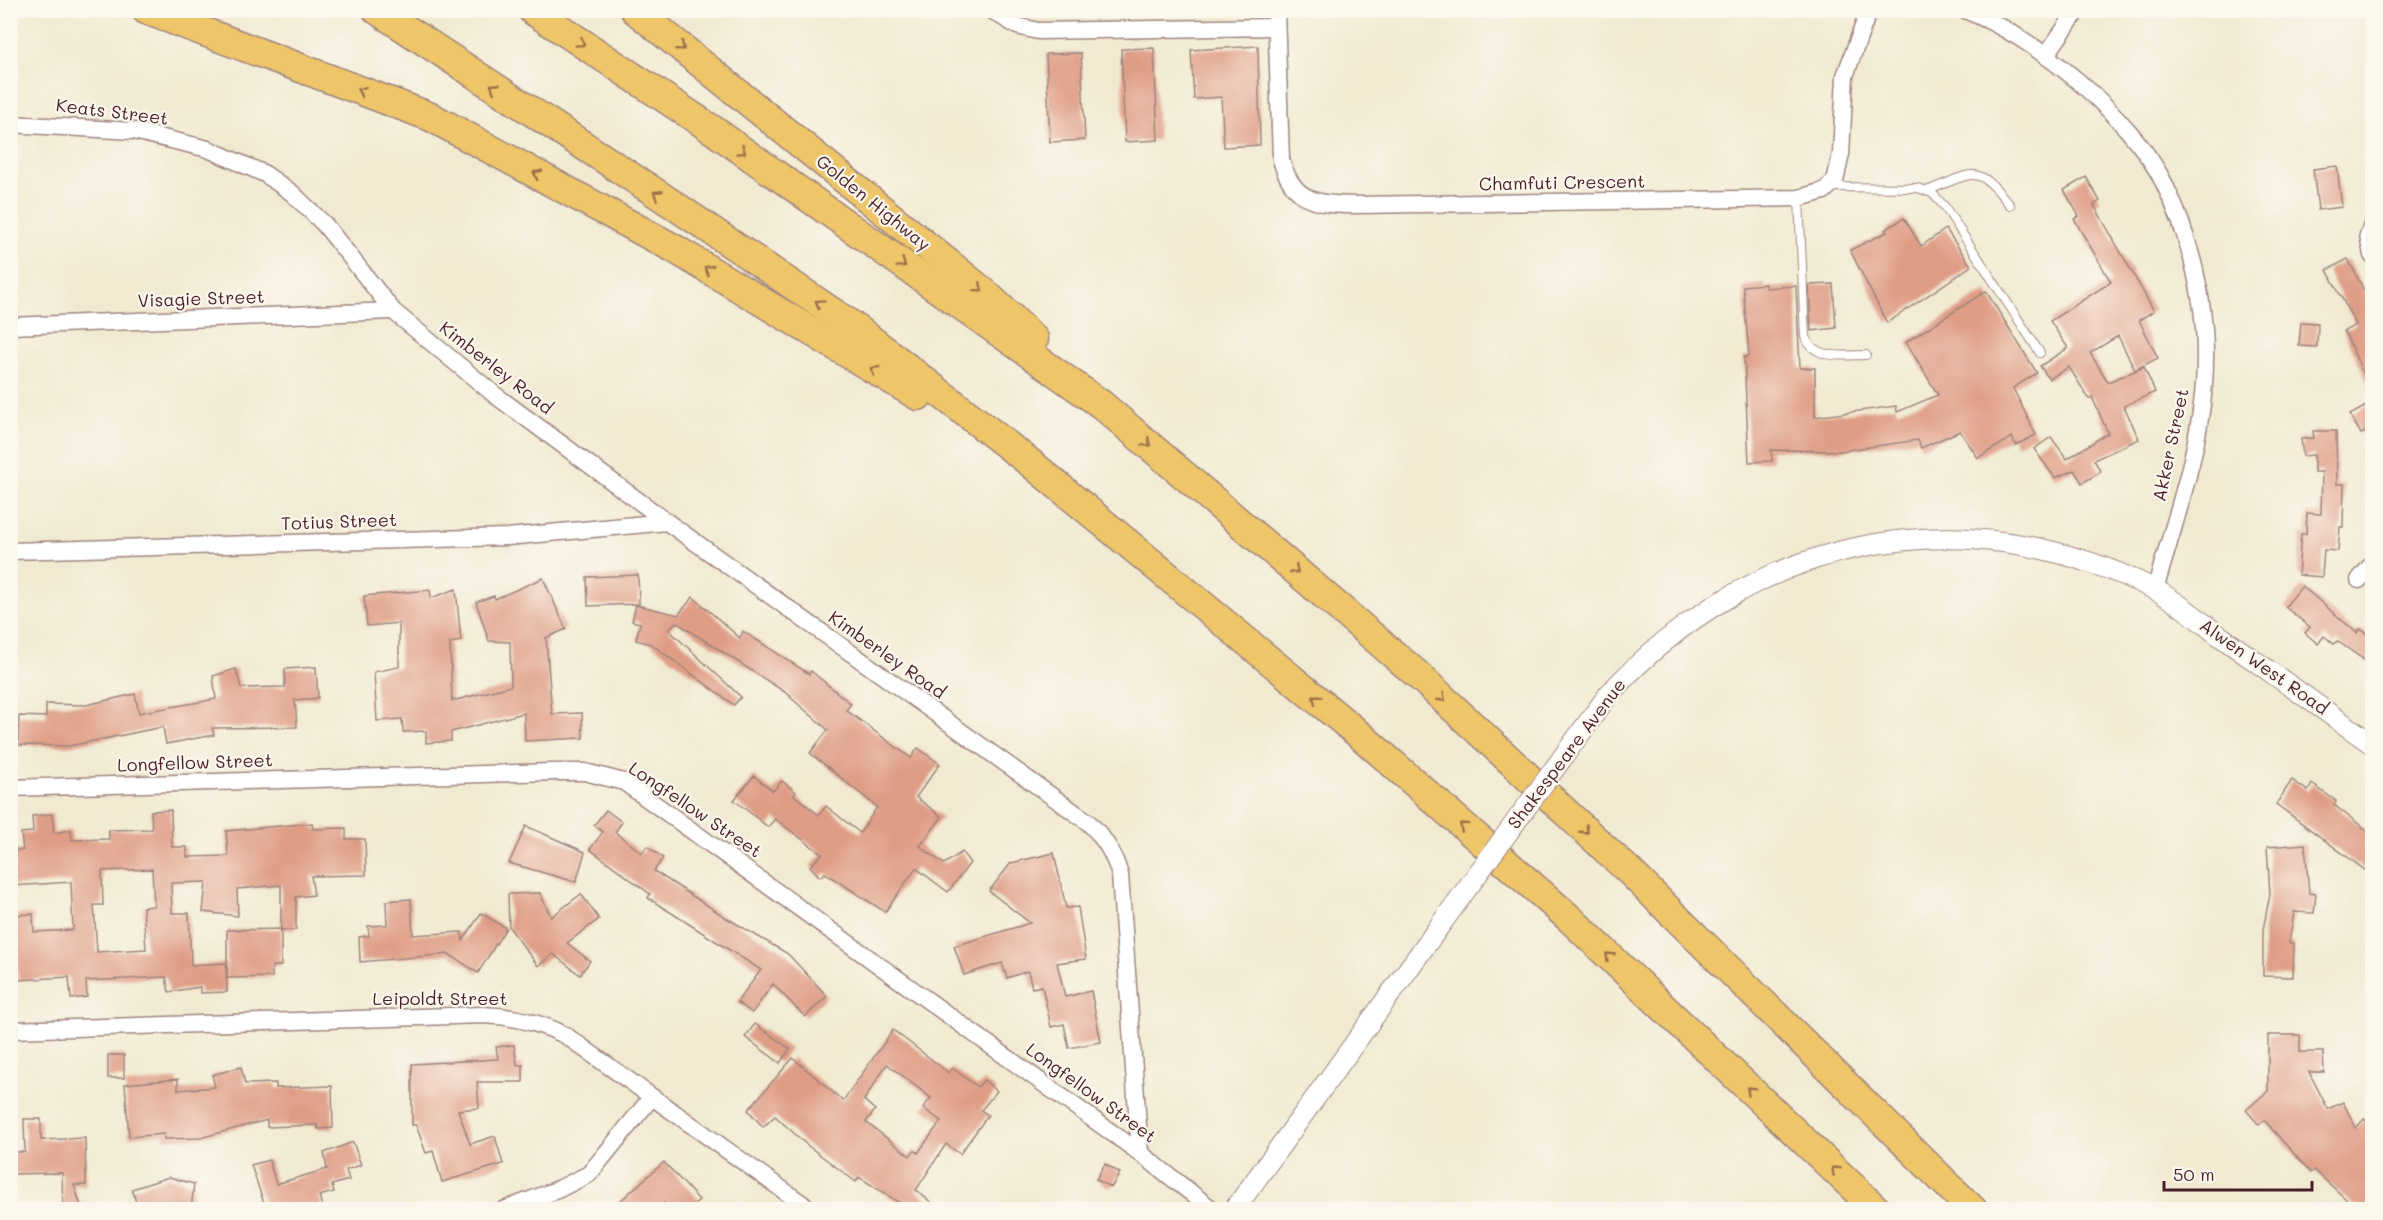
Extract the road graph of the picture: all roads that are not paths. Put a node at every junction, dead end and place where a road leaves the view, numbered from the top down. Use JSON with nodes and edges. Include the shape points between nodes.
{"nodes":[{"id":1,"x":146,"y":10,"type":"edge"},
{"id":2,"x":378,"y":10,"type":"edge"},
{"id":3,"x":532,"y":10,"type":"edge"},
{"id":4,"x":635,"y":10,"type":"edge"},
{"id":5,"x":991,"y":10,"type":"edge"},
{"id":6,"x":1869,"y":10,"type":"edge"},
{"id":7,"x":1965,"y":10,"type":"edge"},
{"id":8,"x":2079,"y":10,"type":"edge"},
{"id":9,"x":1275,"y":19,"type":"edge"},
{"id":10,"x":2046,"y":55,"type":"junction"},
{"id":11,"x":10,"y":124,"type":"edge"},
{"id":12,"x":1830,"y":187,"type":"junction"},
{"id":13,"x":1929,"y":190,"type":"junction"},
{"id":14,"x":1799,"y":198,"type":"junction"},
{"id":15,"x":2010,"y":205,"type":"dead end"},
{"id":16,"x":2373,"y":225,"type":"edge"},
{"id":17,"x":2373,"y":255,"type":"edge"},
{"id":18,"x":393,"y":311,"type":"junction"},
{"id":19,"x":10,"y":326,"type":"edge"},
{"id":20,"x":2040,"y":353,"type":"dead end"},
{"id":21,"x":1866,"y":355,"type":"dead end"},
{"id":22,"x":1102,"y":405,"type":"junction"},
{"id":23,"x":1032,"y":465,"type":"junction"},
{"id":24,"x":667,"y":522,"type":"junction"},
{"id":25,"x":10,"y":551,"type":"edge"},
{"id":26,"x":2373,"y":564,"type":"edge"},
{"id":27,"x":2360,"y":580,"type":"dead end"},
{"id":28,"x":2155,"y":590,"type":"junction"},
{"id":29,"x":2373,"y":744,"type":"edge"},
{"id":30,"x":10,"y":788,"type":"edge"},
{"id":31,"x":10,"y":1030,"type":"edge"},
{"id":32,"x":652,"y":1097,"type":"junction"},
{"id":33,"x":1140,"y":1153,"type":"junction"},
{"id":34,"x":504,"y":1209,"type":"edge"},
{"id":35,"x":811,"y":1209,"type":"edge"},
{"id":36,"x":1213,"y":1209,"type":"edge"},
{"id":37,"x":1234,"y":1209,"type":"edge"},
{"id":38,"x":1877,"y":1209,"type":"edge"},
{"id":39,"x":1973,"y":1209,"type":"edge"}],
"edges":[{"from":23,"to":1,"type":"highway","one_way":true,"via":[[675,249],[431,117]]},
{"from":23,"to":2,"type":"highway","one_way":true,"via":[[856,328]]},
{"from":3,"to":22,"type":"highway","one_way":true,"via":[[713,130]]},
{"from":4,"to":22,"type":"highway","name":"Golden Highway","one_way":true,"via":[[986,293]]},
{"from":5,"to":9,"type":"street","via":[[1017,26],[1038,31]]},
{"from":6,"to":12,"type":"street","via":[[1845,76],[1839,164]]},
{"from":7,"to":10,"type":"street","name":"Akker Street"},
{"from":8,"to":10,"type":"street"},
{"from":9,"to":14,"type":"street","name":"Chamfuti Crescent","via":[[1281,159],[1293,186],[1314,201],[1355,206]]},
{"from":10,"to":28,"type":"street","name":"Akker Street","via":[[2107,109],[2145,155],[2163,182],[2193,265],[2203,320],[2204,388],[2196,436]]},
{"from":11,"to":18,"type":"street","name":"Keats Street","via":[[134,131],[178,140],[237,160],[292,193],[324,225]]},
{"from":12,"to":13,"type":"lane"},
{"from":12,"to":14,"type":"street","name":"Chamfuti Crescent"},
{"from":13,"to":15,"type":"lane","via":[[1980,175]]},
{"from":13,"to":20,"type":"lane","via":[[1945,207]]},
{"from":14,"to":21,"type":"lane","via":[[1805,337],[1820,353]]},
{"from":16,"to":17,"type":"street","via":[[2368,235]]},
{"from":18,"to":19,"type":"street","name":"Visagie Street"},
{"from":18,"to":24,"type":"street","name":"Kimberley Road","via":[[495,394]]},
{"from":22,"to":39,"type":"highway","one_way":true,"via":[[1436,692],[1628,870]]},
{"from":38,"to":23,"type":"highway","one_way":true,"via":[[1559,909],[1361,736]]},
{"from":24,"to":25,"type":"street","name":"Totius Street","via":[[507,537]]},
{"from":24,"to":33,"type":"street","name":"Kimberley Road","via":[[1088,822],[1105,839],[1114,854],[1123,900]]},
{"from":26,"to":27,"type":"street"},
{"from":28,"to":29,"type":"street","name":"Alwen West Road"},
{"from":28,"to":37,"type":"street","name":"Shakespeare Avenue","bridge":true,"via":[[2082,562],[2008,544],[1947,540],[1857,548],[1781,570],[1727,597],[1659,644],[1609,694]]},
{"from":30,"to":33,"type":"street","name":"Longfellow Street","via":[[553,772],[606,776],[624,782],[728,854]]},
{"from":31,"to":32,"type":"street","name":"Leipoldt Street","via":[[500,1016],[547,1026],[565,1035]]},
{"from":32,"to":34,"type":"street","via":[[589,1174]]},
{"from":32,"to":35,"type":"street","name":"Leipoldt Street"},
{"from":33,"to":36,"type":"street","name":"Longfellow Street"}]}
